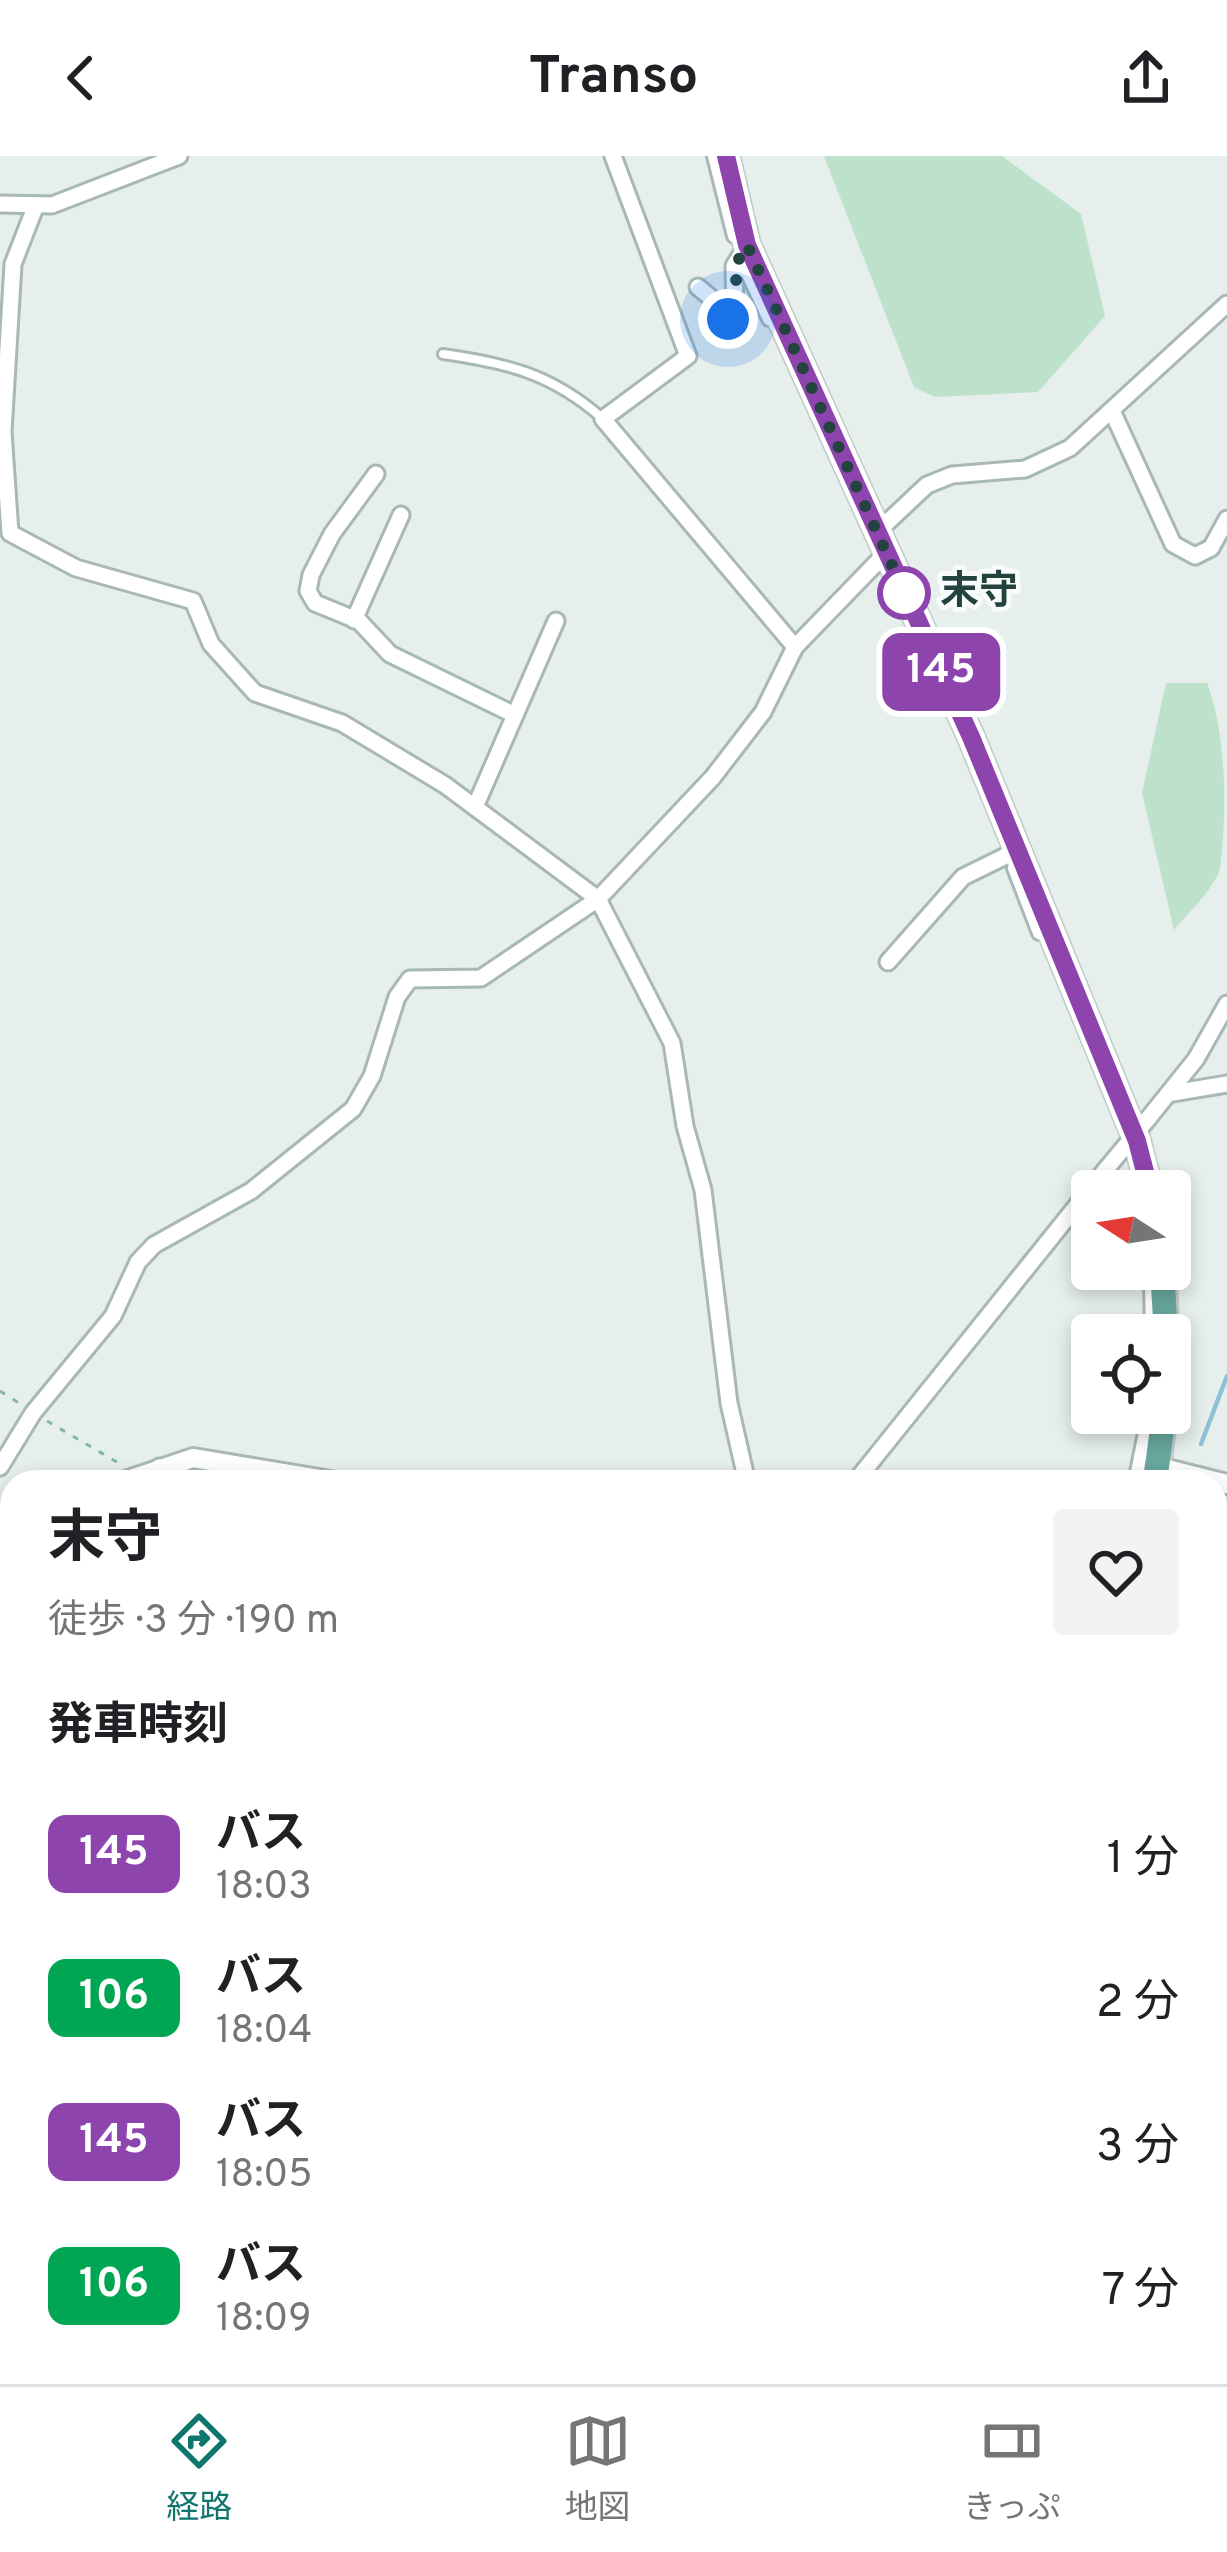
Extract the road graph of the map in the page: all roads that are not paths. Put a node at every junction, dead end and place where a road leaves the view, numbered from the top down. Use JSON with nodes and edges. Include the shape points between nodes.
{"nodes":[{"id":1,"x":179,"y":156,"type":"edge"},
{"id":2,"x":613,"y":156,"type":"edge"},
{"id":3,"x":714,"y":156,"type":"edge"},
{"id":4,"x":726,"y":156,"type":"edge"},
{"id":5,"x":0,"y":203,"type":"edge"},
{"id":6,"x":36,"y":205,"type":"junction"},
{"id":7,"x":743,"y":250,"type":"junction"},
{"id":8,"x":698,"y":287,"type":"dead end"},
{"id":9,"x":1227,"y":304,"type":"edge"},
{"id":10,"x":443,"y":354,"type":"dead end"},
{"id":11,"x":1112,"y":411,"type":"junction"},
{"id":12,"x":603,"y":419,"type":"junction"},
{"id":13,"x":376,"y":474,"type":"dead end"},
{"id":14,"x":400,"y":515,"type":"dead end"},
{"id":15,"x":1227,"y":519,"type":"edge"},
{"id":16,"x":882,"y":549,"type":"junction"},
{"id":17,"x":354,"y":620,"type":"junction"},
{"id":18,"x":556,"y":621,"type":"dead end"},
{"id":19,"x":795,"y":646,"type":"junction"},
{"id":20,"x":515,"y":715,"type":"junction"},
{"id":21,"x":475,"y":807,"type":"junction"},
{"id":22,"x":1013,"y":852,"type":"junction"},
{"id":23,"x":598,"y":899,"type":"junction"},
{"id":24,"x":888,"y":962,"type":"dead end"},
{"id":25,"x":1227,"y":1004,"type":"edge"},
{"id":26,"x":1227,"y":1084,"type":"edge"},
{"id":27,"x":1173,"y":1093,"type":"junction"},
{"id":28,"x":1133,"y":1170,"type":"edge"},
{"id":29,"x":1145,"y":1170,"type":"edge"},
{"id":30,"x":1145,"y":1434,"type":"edge"},
{"id":31,"x":1162,"y":1434,"type":"edge"},
{"id":32,"x":0,"y":1467,"type":"edge"},
{"id":33,"x":159,"y":1467,"type":"junction"},
{"id":34,"x":151,"y":1470,"type":"edge"},
{"id":35,"x":167,"y":1470,"type":"edge"},
{"id":36,"x":266,"y":1470,"type":"edge"},
{"id":37,"x":744,"y":1470,"type":"edge"},
{"id":38,"x":865,"y":1470,"type":"edge"},
{"id":39,"x":1137,"y":1470,"type":"edge"},
{"id":40,"x":1157,"y":1470,"type":"edge"}],
"edges":[{"from":1,"to":6,"type":"street","via":[[85,196]]},
{"from":2,"to":12,"type":"street","via":[[688,356]]},
{"from":3,"to":7,"type":"street"},
{"from":4,"to":7,"type":"main road"},
{"from":5,"to":6,"type":"street"},
{"from":6,"to":21,"type":"street","via":[[13,264],[3,432],[10,532],[76,568],[193,601],[211,644],[255,693],[342,723]]},
{"from":7,"to":8,"type":"street","via":[[735,315],[723,317]]},
{"from":7,"to":16,"type":"main road"},
{"from":9,"to":11,"type":"street"},
{"from":10,"to":12,"type":"lane","via":[[501,360],[572,392]]},
{"from":11,"to":15,"type":"street","via":[[1173,544],[1195,556],[1211,548]]},
{"from":11,"to":16,"type":"street","via":[[1050,461],[927,485]]},
{"from":12,"to":19,"type":"street"},
{"from":13,"to":17,"type":"street","via":[[332,534],[308,591],[315,603]]},
{"from":14,"to":17,"type":"street"},
{"from":16,"to":19,"type":"street"},
{"from":16,"to":22,"type":"main road","via":[[971,737]]},
{"from":17,"to":20,"type":"street","via":[[390,654]]},
{"from":18,"to":20,"type":"street"},
{"from":19,"to":23,"type":"street","via":[[763,712],[713,777]]},
{"from":20,"to":21,"type":"street"},
{"from":21,"to":23,"type":"street"},
{"from":22,"to":24,"type":"street","via":[[964,877]]},
{"from":22,"to":28,"type":"street"},
{"from":22,"to":29,"type":"main road"},
{"from":23,"to":32,"type":"street","via":[[481,978],[410,979],[353,1109],[235,1202],[154,1245],[103,1330],[33,1413]]},
{"from":23,"to":37,"type":"street","via":[[672,1043],[703,1190]]},
{"from":25,"to":27,"type":"street"},
{"from":26,"to":27,"type":"street"},
{"from":27,"to":38,"type":"street","bridge":true},
{"from":30,"to":39,"type":"street"},
{"from":31,"to":40,"type":"main road"},
{"from":33,"to":34,"type":"street"},
{"from":33,"to":35,"type":"street"},
{"from":33,"to":36,"type":"street","via":[[193,1458]]}]}
